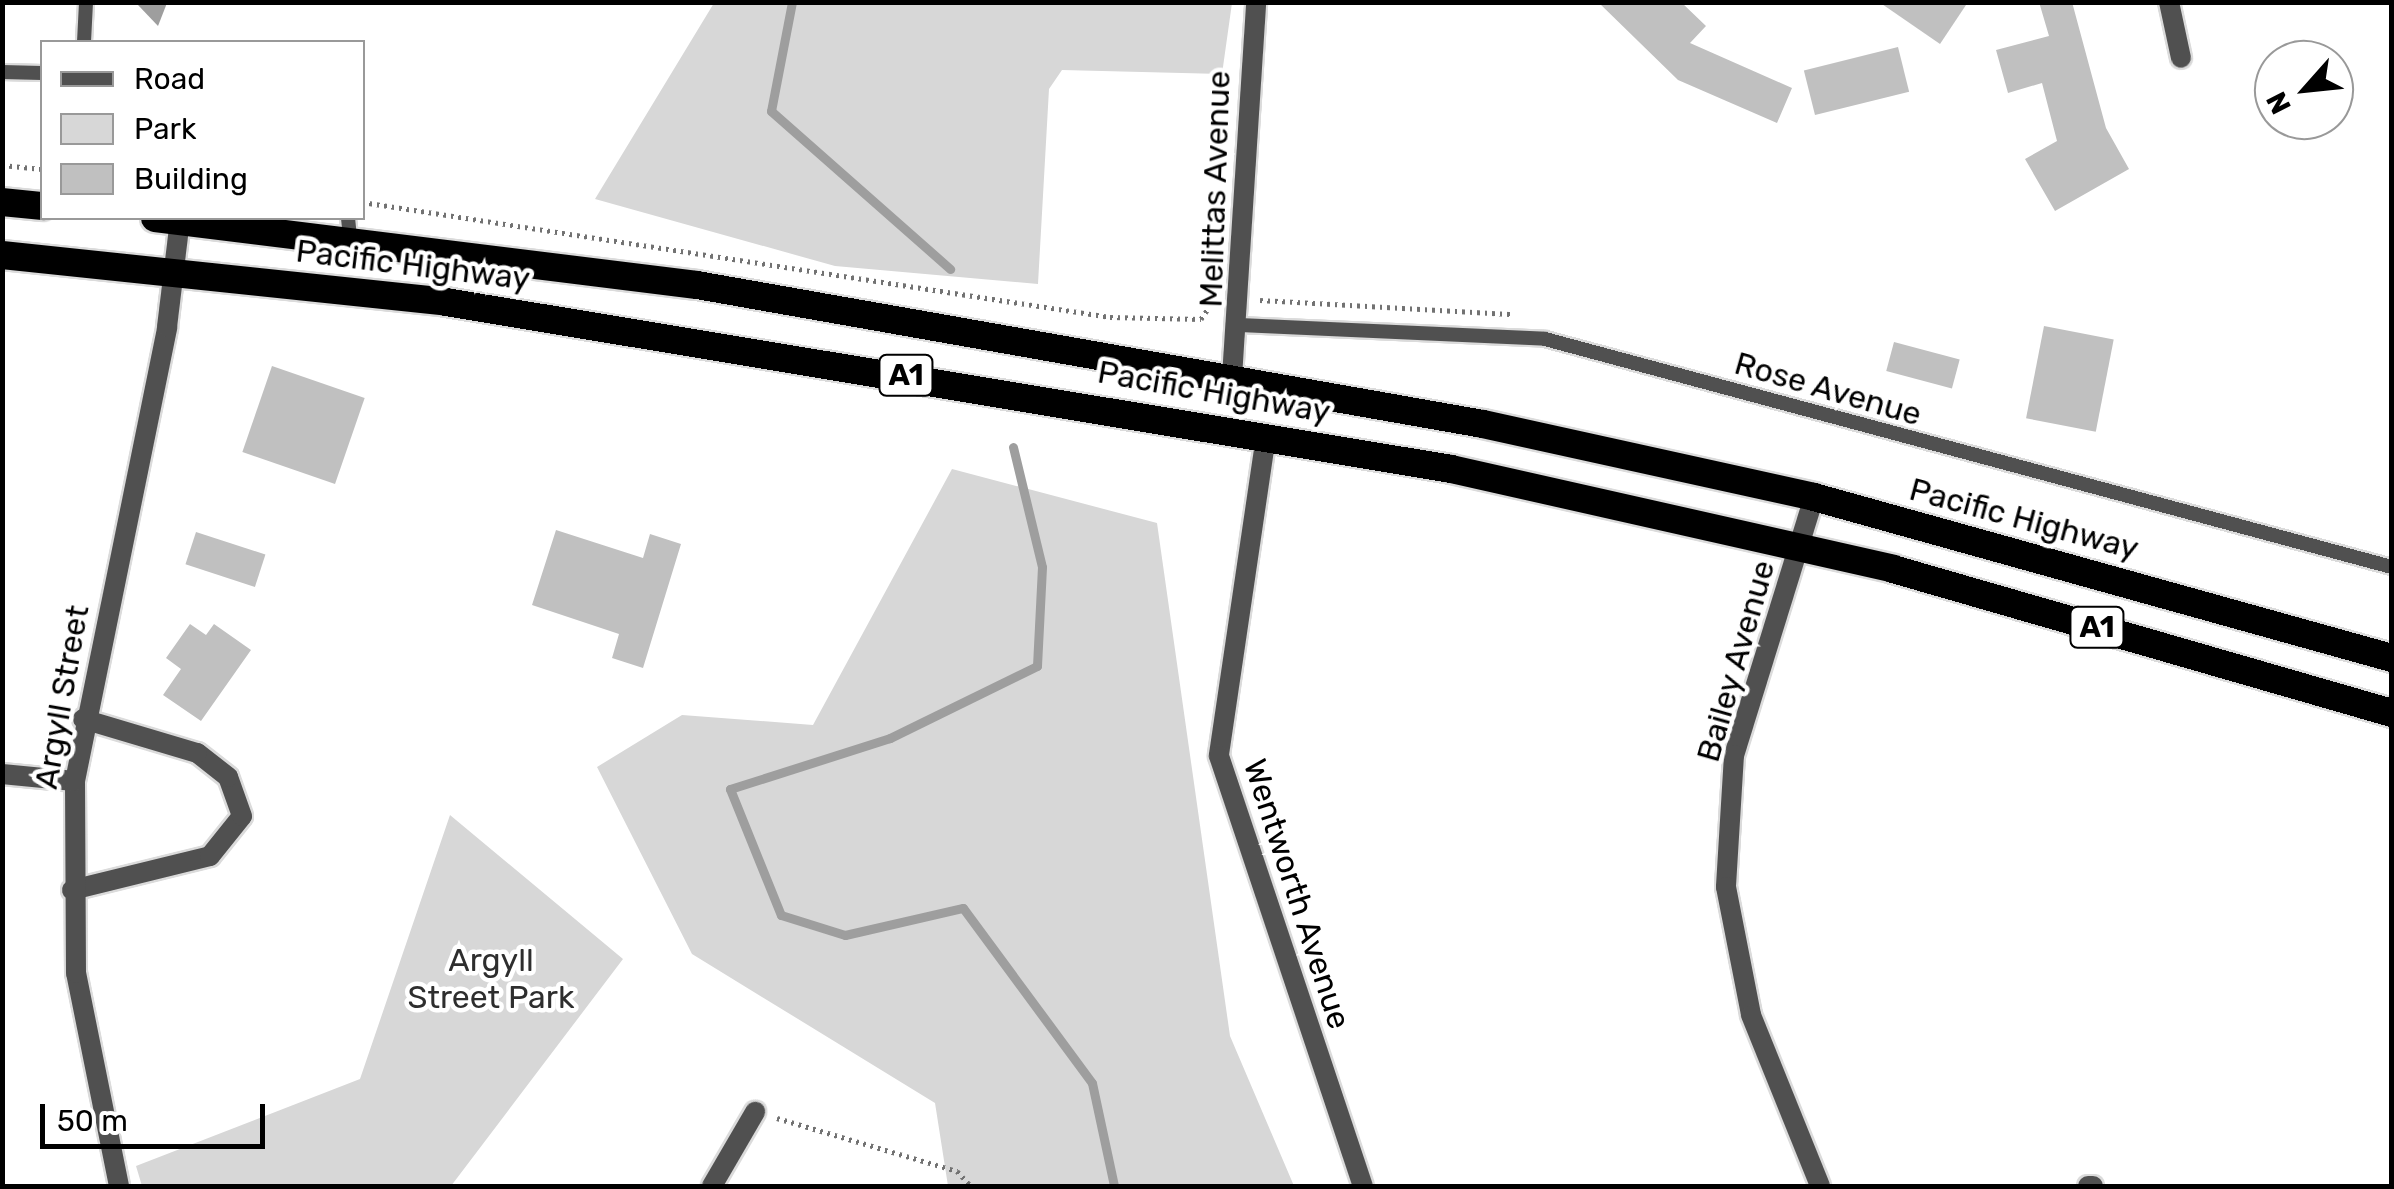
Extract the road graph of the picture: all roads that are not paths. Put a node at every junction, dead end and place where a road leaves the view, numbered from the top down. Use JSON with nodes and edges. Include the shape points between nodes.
{"nodes":[{"id":1,"x":86,"y":2,"type":"edge"},
{"id":2,"x":1256,"y":2,"type":"edge"},
{"id":3,"x":2170,"y":2,"type":"edge"},
{"id":4,"x":84,"y":40,"type":"edge"},
{"id":5,"x":2182,"y":58,"type":"dead end"},
{"id":6,"x":2,"y":72,"type":"edge"},
{"id":7,"x":40,"y":74,"type":"edge"},
{"id":8,"x":2,"y":202,"type":"edge"},
{"id":9,"x":40,"y":206,"type":"edge"},
{"id":10,"x":172,"y":220,"type":"edge"},
{"id":11,"x":211,"y":220,"type":"edge"},
{"id":12,"x":349,"y":227,"type":"edge"},
{"id":13,"x":2,"y":255,"type":"edge"},
{"id":14,"x":174,"y":272,"type":"junction"},
{"id":15,"x":1242,"y":325,"type":"junction"},
{"id":16,"x":1232,"y":378,"type":"junction"},
{"id":17,"x":1266,"y":436,"type":"junction"},
{"id":18,"x":1814,"y":497,"type":"junction"},
{"id":19,"x":1800,"y":547,"type":"junction"},
{"id":20,"x":2392,"y":566,"type":"edge"},
{"id":21,"x":2392,"y":658,"type":"edge"},
{"id":22,"x":2392,"y":713,"type":"edge"},
{"id":23,"x":84,"y":719,"type":"junction"},
{"id":24,"x":2,"y":774,"type":"edge"},
{"id":25,"x":75,"y":781,"type":"junction"},
{"id":26,"x":72,"y":890,"type":"junction"},
{"id":27,"x":754,"y":1112,"type":"road end"},
{"id":28,"x":119,"y":1186,"type":"edge"},
{"id":29,"x":712,"y":1186,"type":"edge"},
{"id":30,"x":1363,"y":1186,"type":"edge"},
{"id":31,"x":1820,"y":1186,"type":"edge"}],
"edges":[{"from":1,"to":4,"type":"lane"},
{"from":2,"to":15,"type":"street","name":"Melittas Avenue"},
{"from":3,"to":5,"type":"street"},
{"from":6,"to":7,"type":"lane"},
{"from":8,"to":9,"type":"highway"},
{"from":10,"to":14,"type":"street","name":"Argyll Street"},
{"from":11,"to":12,"type":"highway","name":"Pacific Highway","number":"A1"},
{"from":12,"to":16,"type":"highway","name":"Pacific Highway","number":"A1"},
{"from":13,"to":14,"type":"highway","name":"Pacific Highway","number":"A1"},
{"from":14,"to":17,"type":"highway","name":"Pacific Highway","number":"A1","via":[[562,320]]},
{"from":14,"to":23,"type":"street","name":"Argyll Street"},
{"from":15,"to":16,"type":"street","name":"Melittas Avenue"},
{"from":15,"to":20,"type":"lane","name":"Rose Avenue","via":[[1545,339]]},
{"from":16,"to":18,"type":"highway","name":"Pacific Highway","number":"A1"},
{"from":17,"to":19,"type":"highway","name":"Pacific Highway","number":"A1"},
{"from":17,"to":30,"type":"street","name":"Wentworth Avenue","via":[[1219,756]]},
{"from":18,"to":19,"type":"street","name":"Bailey Avenue"},
{"from":18,"to":21,"type":"highway","name":"Pacific Highway","number":"A1"},
{"from":19,"to":22,"type":"highway","name":"Pacific Highway","number":"A1"},
{"from":19,"to":31,"type":"street","name":"Bailey Avenue","via":[[1734,755],[1726,887],[1752,1015]]},
{"from":23,"to":25,"type":"street","name":"Argyll Street"},
{"from":23,"to":26,"type":"street","via":[[197,752],[228,777],[242,816],[210,856]]},
{"from":24,"to":25,"type":"street"},
{"from":25,"to":26,"type":"street","name":"Argyll Street"},
{"from":26,"to":28,"type":"street","name":"Argyll Street","via":[[89,1057]]},
{"from":27,"to":29,"type":"street"}]}
